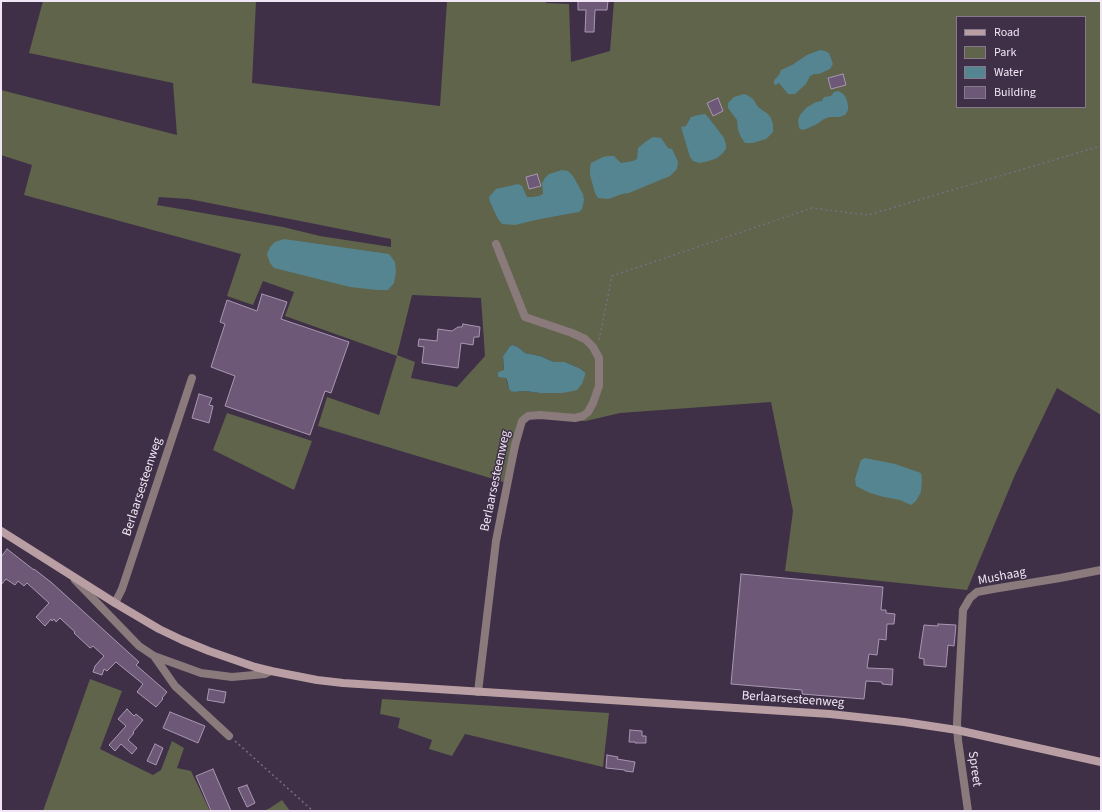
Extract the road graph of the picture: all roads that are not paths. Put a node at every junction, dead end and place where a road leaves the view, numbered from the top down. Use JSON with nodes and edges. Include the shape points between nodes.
{"nodes":[{"id":1,"x":496,"y":244,"type":"dead end"},
{"id":2,"x":192,"y":378,"type":"dead end"},
{"id":3,"x":1,"y":531,"type":"edge"},
{"id":4,"x":1101,"y":570,"type":"edge"},
{"id":5,"x":71,"y":576,"type":"junction"},
{"id":6,"x":115,"y":603,"type":"junction"},
{"id":7,"x":154,"y":656,"type":"junction"},
{"id":8,"x":271,"y":671,"type":"junction"},
{"id":9,"x":478,"y":692,"type":"junction"},
{"id":10,"x":957,"y":730,"type":"junction"},
{"id":11,"x":229,"y":736,"type":"road end"},
{"id":12,"x":1101,"y":762,"type":"edge"},
{"id":13,"x":968,"y":811,"type":"edge"}],
"edges":[{"from":1,"to":9,"type":"street","name":"Berlaarsesteenweg","via":[[525,317],[585,339],[599,358],[600,373],[594,403],[583,416],[575,418],[540,415],[528,416],[522,421],[496,541]]},
{"from":2,"to":6,"type":"street","name":"Berlaarsesteenweg"},
{"from":3,"to":5,"type":"street","name":"Berlaarsesteenweg"},
{"from":4,"to":10,"type":"street","name":"Mushaag","via":[[978,592],[970,598],[963,610]]},
{"from":5,"to":6,"type":"street","name":"Berlaarsesteenweg"},
{"from":5,"to":7,"type":"street","name":"Berlaarsesteenweg","via":[[139,646]]},
{"from":6,"to":8,"type":"street","name":"Berlaarsesteenweg","via":[[182,640],[232,660]]},
{"from":7,"to":8,"type":"street","name":"Berlaarsesteenweg","via":[[201,673],[232,677],[265,674]]},
{"from":7,"to":11,"type":"street","name":"Berlaarsesteenweg","via":[[175,686]]},
{"from":8,"to":9,"type":"street","name":"Berlaarsesteenweg","via":[[336,682]]},
{"from":9,"to":10,"type":"street","name":"Berlaarsesteenweg","via":[[830,714]]},
{"from":10,"to":12,"type":"street","name":"Berlaarsesteenweg"},
{"from":10,"to":13,"type":"street","name":"Spreet"}]}
